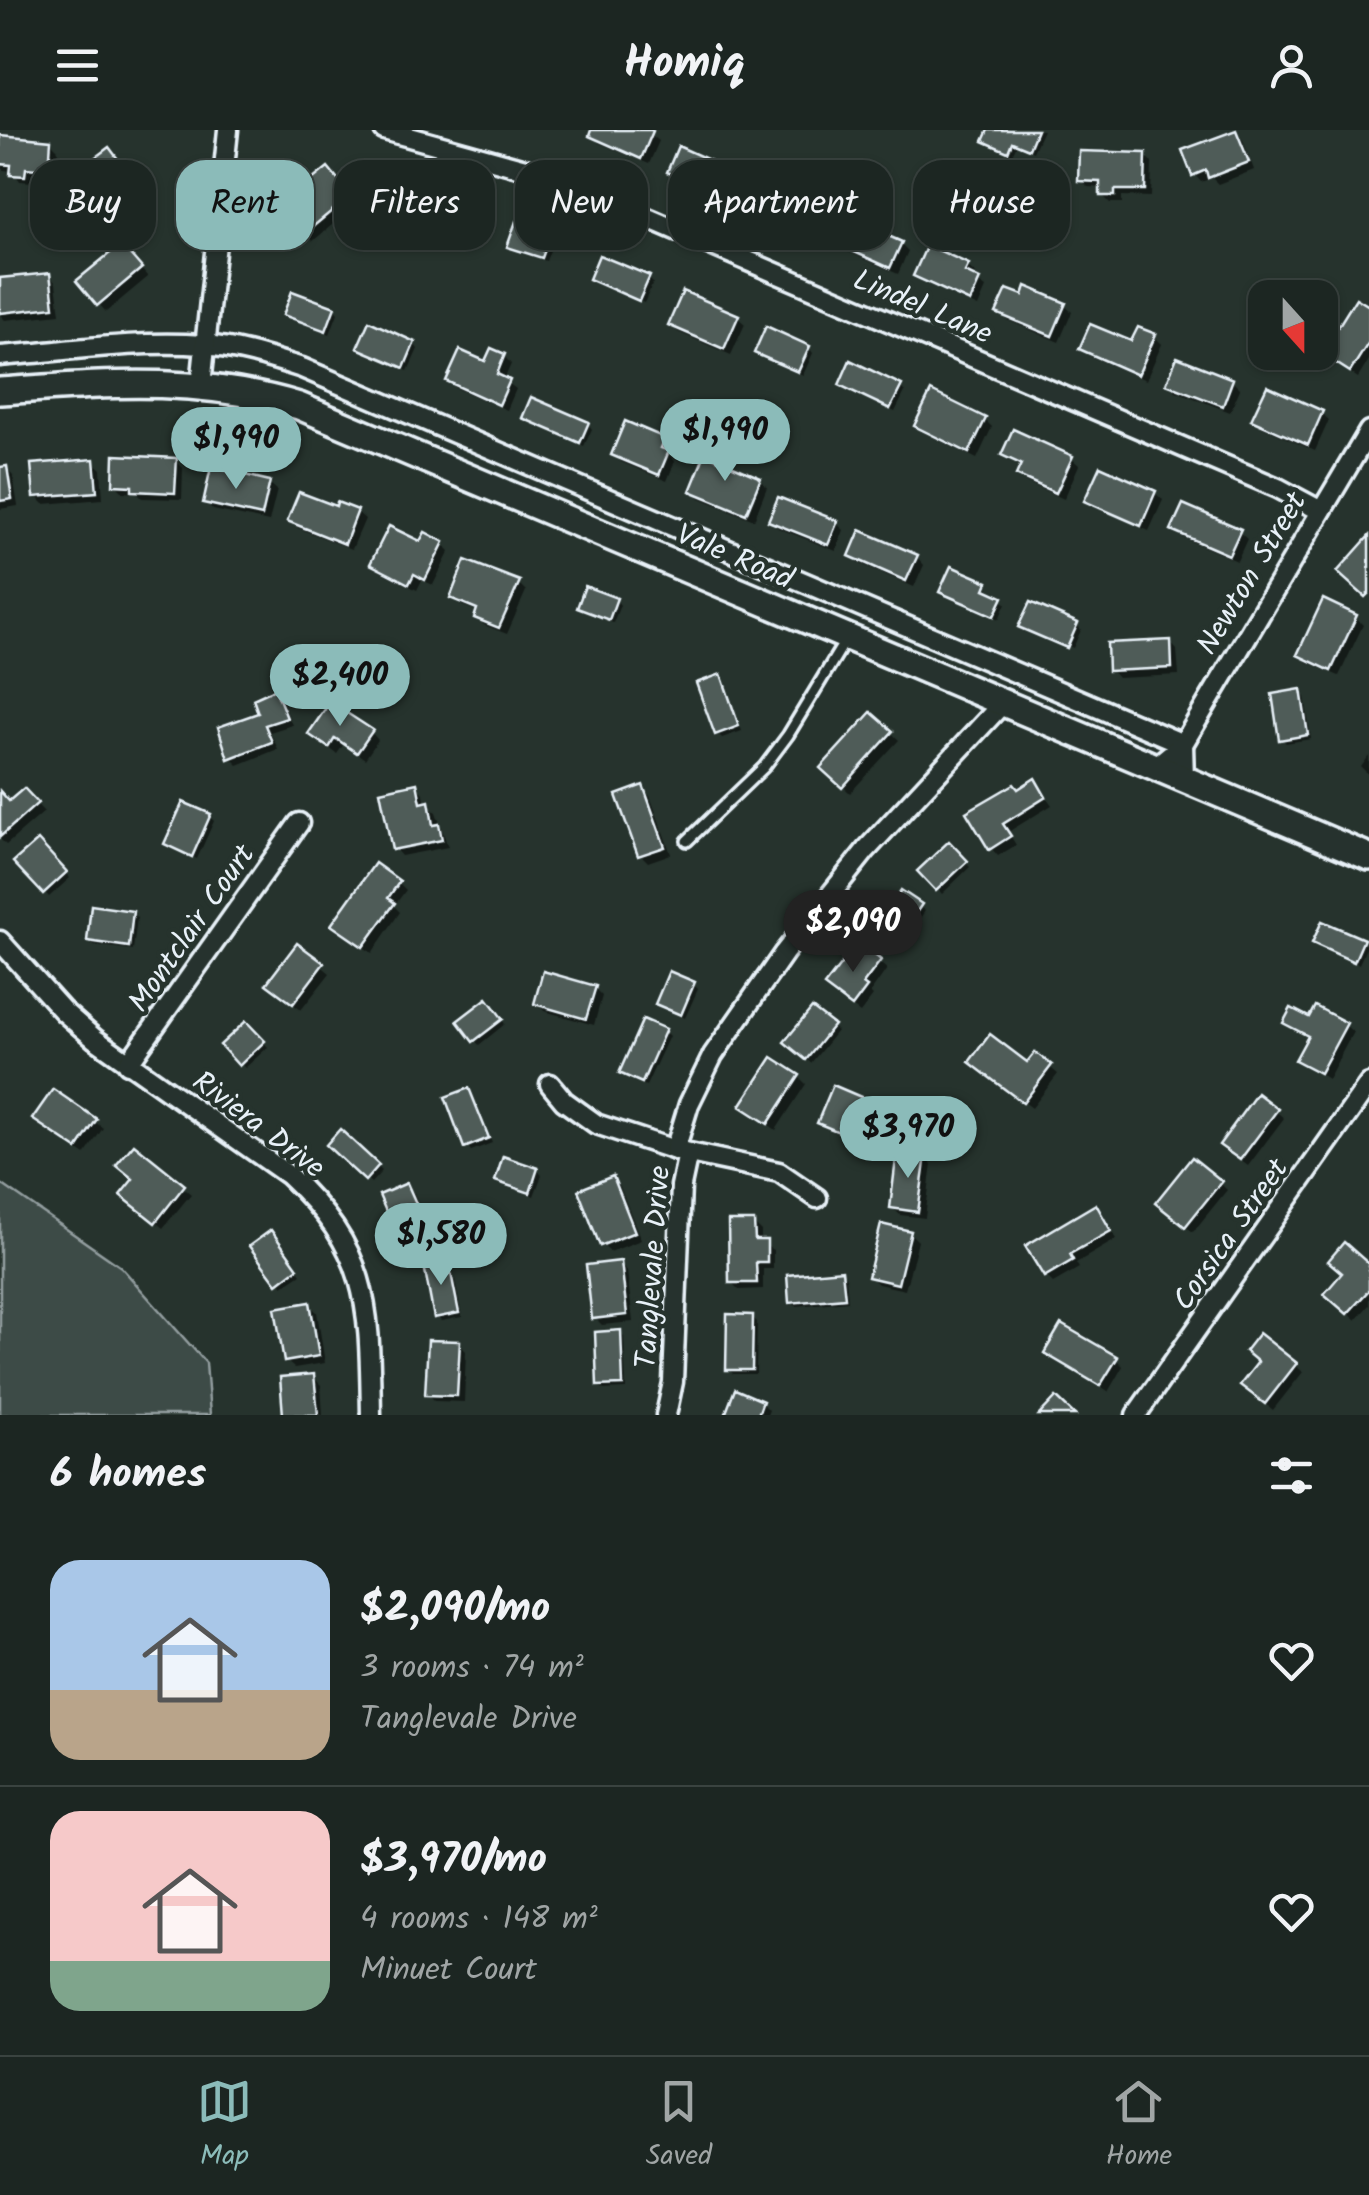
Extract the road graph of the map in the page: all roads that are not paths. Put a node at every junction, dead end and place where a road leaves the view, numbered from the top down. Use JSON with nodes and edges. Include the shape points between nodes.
{"nodes":[{"id":1,"x":228,"y":130,"type":"edge"},
{"id":2,"x":384,"y":130,"type":"edge"},
{"id":3,"x":205,"y":344,"type":"junction"},
{"id":4,"x":0,"y":356,"type":"edge"},
{"id":5,"x":201,"y":384,"type":"junction"},
{"id":6,"x":0,"y":391,"type":"edge"},
{"id":7,"x":1369,"y":430,"type":"edge"},
{"id":8,"x":1321,"y":511,"type":"junction"},
{"id":9,"x":846,"y":638,"type":"junction"},
{"id":10,"x":1002,"y":704,"type":"junction"},
{"id":11,"x":1182,"y":744,"type":"junction"},
{"id":12,"x":1155,"y":767,"type":"junction"},
{"id":13,"x":1184,"y":780,"type":"junction"},
{"id":14,"x":299,"y":823,"type":"dead end"},
{"id":15,"x":687,"y":841,"type":"dead end"},
{"id":16,"x":1369,"y":857,"type":"edge"},
{"id":17,"x":0,"y":942,"type":"edge"},
{"id":18,"x":128,"y":1064,"type":"junction"},
{"id":19,"x":550,"y":1084,"type":"dead end"},
{"id":20,"x":1369,"y":1084,"type":"edge"},
{"id":21,"x":682,"y":1151,"type":"junction"},
{"id":22,"x":818,"y":1198,"type":"dead end"},
{"id":23,"x":371,"y":1415,"type":"edge"},
{"id":24,"x":666,"y":1415,"type":"edge"},
{"id":25,"x":1136,"y":1415,"type":"edge"}],
"edges":[{"from":1,"to":3,"type":"street"},
{"from":2,"to":8,"type":"street","name":"Lindel Lane","via":[[587,192]]},
{"from":3,"to":4,"type":"street"},
{"from":3,"to":5,"type":"street"},
{"from":3,"to":11,"type":"street","via":[[302,368]]},
{"from":5,"to":6,"type":"main road","name":"Vale Road"},
{"from":5,"to":9,"type":"main road","name":"Vale Road","via":[[299,406]]},
{"from":7,"to":8,"type":"street","name":"Newton Street"},
{"from":8,"to":11,"type":"street","name":"Newton Street"},
{"from":9,"to":10,"type":"main road","name":"Vale Road"},
{"from":9,"to":15,"type":"lane","via":[[764,767]]},
{"from":10,"to":12,"type":"main road","name":"Vale Road"},
{"from":10,"to":21,"type":"street","name":"Tanglevale Drive","via":[[866,850],[784,953],[713,1055],[689,1104]]},
{"from":11,"to":12,"type":"street","name":"Newton Street"},
{"from":11,"to":13,"type":"street"},
{"from":12,"to":13,"type":"main road","name":"Vale Road"},
{"from":13,"to":16,"type":"main road","name":"Vale Road"},
{"from":14,"to":18,"type":"street","name":"Montclair Court"},
{"from":17,"to":18,"type":"street","name":"Riviera Drive","via":[[63,1012]]},
{"from":18,"to":23,"type":"street","name":"Riviera Drive","via":[[288,1175],[336,1226],[360,1279]]},
{"from":19,"to":21,"type":"street","via":[[596,1124]]},
{"from":20,"to":25,"type":"street","name":"Corsica Street"},
{"from":21,"to":22,"type":"street","via":[[779,1172]]},
{"from":21,"to":24,"type":"street","name":"Tanglevale Drive"}]}
